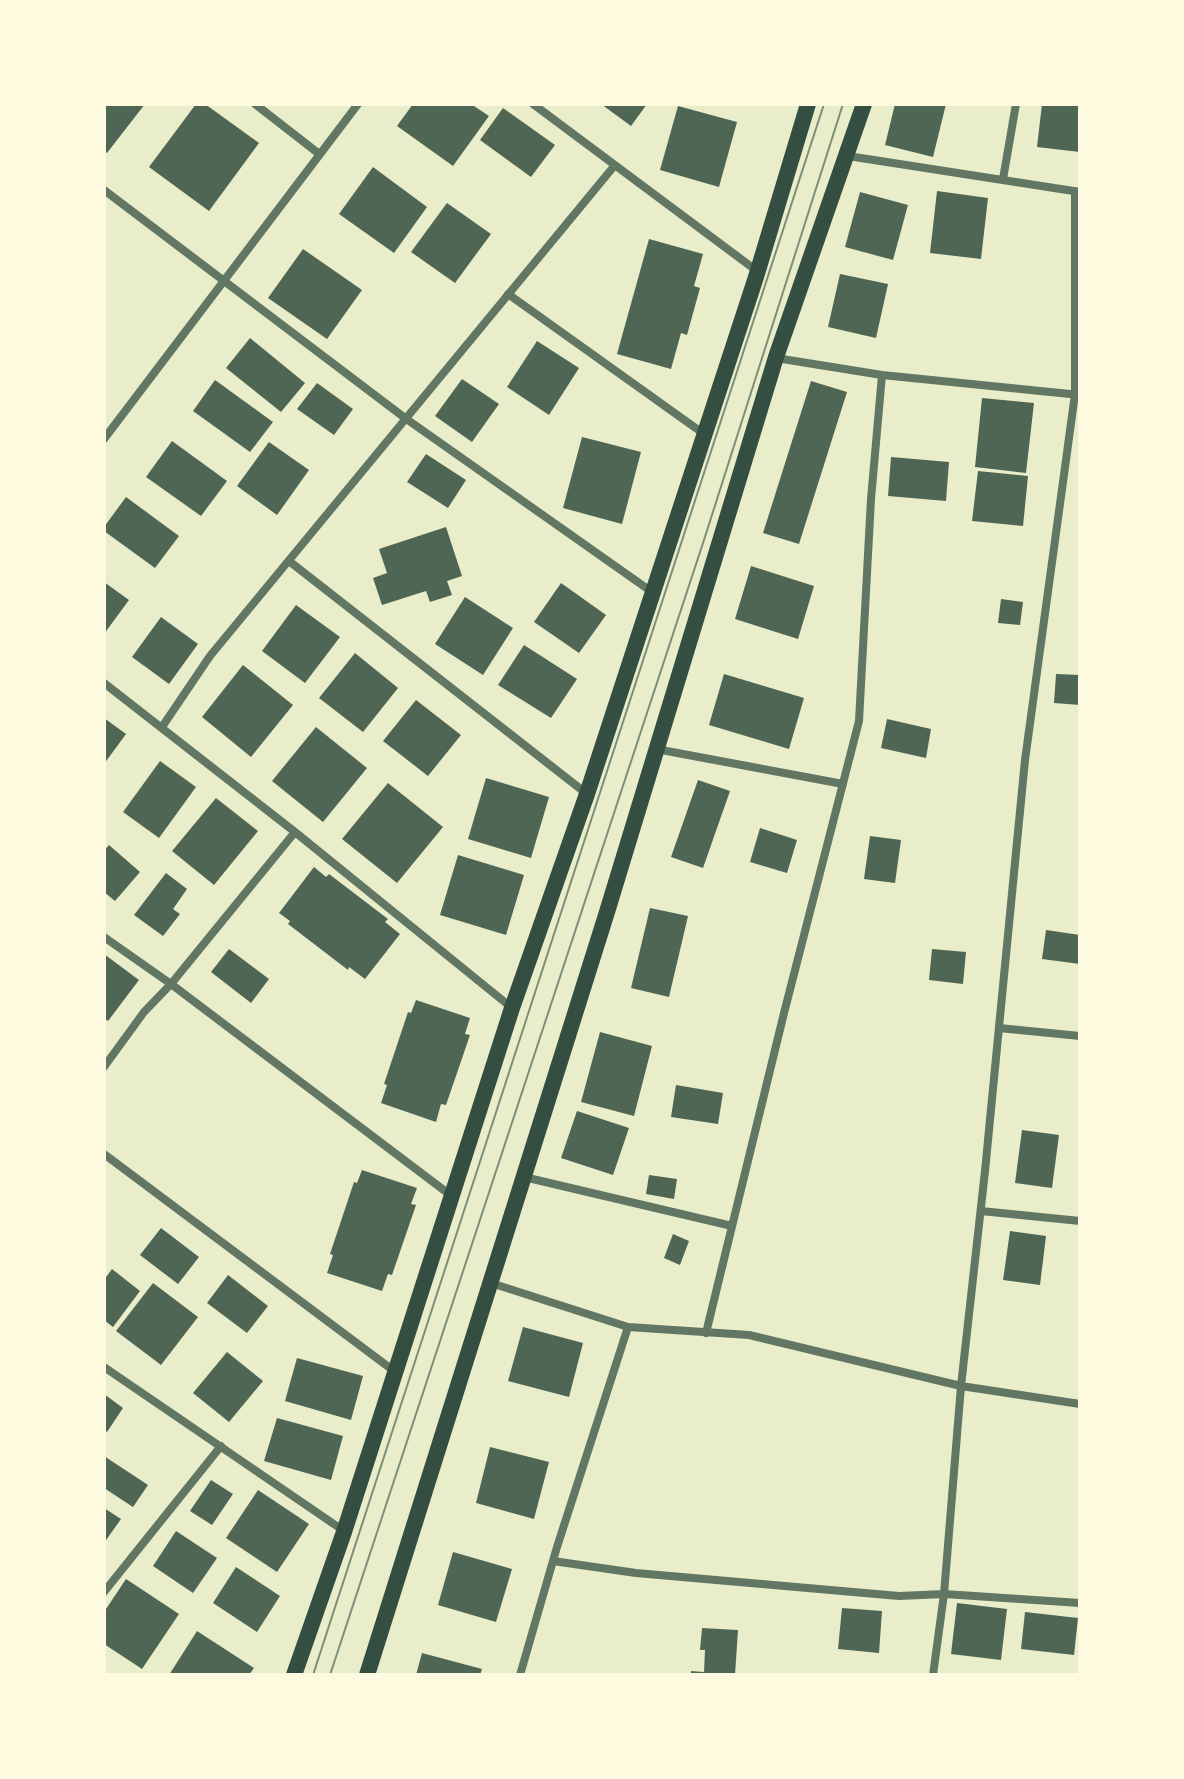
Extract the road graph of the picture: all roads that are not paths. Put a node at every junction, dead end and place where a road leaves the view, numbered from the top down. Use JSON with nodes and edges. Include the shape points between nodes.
{"nodes":[{"id":1,"x":255,"y":104,"type":"edge"},
{"id":2,"x":358,"y":104,"type":"edge"},
{"id":3,"x":533,"y":104,"type":"edge"},
{"id":4,"x":808,"y":104,"type":"edge"},
{"id":5,"x":864,"y":104,"type":"edge"},
{"id":6,"x":1016,"y":104,"type":"edge"},
{"id":7,"x":318,"y":153,"type":"junction"},
{"id":8,"x":848,"y":156,"type":"junction"},
{"id":9,"x":615,"y":165,"type":"junction"},
{"id":10,"x":1003,"y":179,"type":"junction"},
{"id":11,"x":104,"y":190,"type":"edge"},
{"id":12,"x":1078,"y":192,"type":"edge"},
{"id":13,"x":757,"y":271,"type":"junction"},
{"id":14,"x":224,"y":280,"type":"junction"},
{"id":15,"x":508,"y":294,"type":"junction"},
{"id":16,"x":776,"y":357,"type":"junction"},
{"id":17,"x":882,"y":375,"type":"junction"},
{"id":18,"x":1078,"y":395,"type":"edge"},
{"id":19,"x":405,"y":418,"type":"junction"},
{"id":20,"x":704,"y":434,"type":"junction"},
{"id":21,"x":104,"y":439,"type":"edge"},
{"id":22,"x":289,"y":561,"type":"junction"},
{"id":23,"x":652,"y":592,"type":"junction"},
{"id":24,"x":104,"y":683,"type":"edge"},
{"id":25,"x":162,"y":727,"type":"junction"},
{"id":26,"x":656,"y":749,"type":"junction"},
{"id":27,"x":843,"y":784,"type":"junction"},
{"id":28,"x":587,"y":794,"type":"junction"},
{"id":29,"x":295,"y":832,"type":"junction"},
{"id":30,"x":104,"y":937,"type":"edge"},
{"id":31,"x":171,"y":984,"type":"junction"},
{"id":32,"x":512,"y":1008,"type":"junction"},
{"id":33,"x":999,"y":1028,"type":"junction"},
{"id":34,"x":1080,"y":1036,"type":"edge"},
{"id":35,"x":104,"y":1067,"type":"edge"},
{"id":36,"x":104,"y":1154,"type":"edge"},
{"id":37,"x":524,"y":1177,"type":"junction"},
{"id":38,"x":453,"y":1197,"type":"junction"},
{"id":39,"x":981,"y":1211,"type":"junction"},
{"id":40,"x":1080,"y":1221,"type":"edge"},
{"id":41,"x":732,"y":1226,"type":"junction"},
{"id":42,"x":491,"y":1283,"type":"junction"},
{"id":43,"x":628,"y":1327,"type":"junction"},
{"id":44,"x":706,"y":1333,"type":"junction"},
{"id":45,"x":104,"y":1367,"type":"edge"},
{"id":46,"x":394,"y":1371,"type":"junction"},
{"id":47,"x":961,"y":1386,"type":"junction"},
{"id":48,"x":1080,"y":1404,"type":"edge"},
{"id":49,"x":221,"y":1446,"type":"junction"},
{"id":50,"x":344,"y":1532,"type":"junction"},
{"id":51,"x":553,"y":1561,"type":"junction"},
{"id":52,"x":104,"y":1592,"type":"edge"},
{"id":53,"x":944,"y":1594,"type":"junction"},
{"id":54,"x":1080,"y":1603,"type":"edge"},
{"id":55,"x":294,"y":1675,"type":"edge"},
{"id":56,"x":367,"y":1675,"type":"edge"},
{"id":57,"x":520,"y":1675,"type":"edge"},
{"id":58,"x":933,"y":1675,"type":"edge"}],
"edges":[{"from":1,"to":7,"type":"street"},
{"from":2,"to":7,"type":"street"},
{"from":3,"to":9,"type":"street"},
{"from":4,"to":13,"type":"main road"},
{"from":5,"to":8,"type":"main road"},
{"from":6,"to":10,"type":"street"},
{"from":7,"to":14,"type":"street"},
{"from":8,"to":10,"type":"street"},
{"from":8,"to":16,"type":"main road"},
{"from":9,"to":13,"type":"street"},
{"from":9,"to":15,"type":"street"},
{"from":10,"to":12,"type":"street"},
{"from":11,"to":14,"type":"street"},
{"from":12,"to":18,"type":"street"},
{"from":13,"to":20,"type":"main road"},
{"from":14,"to":19,"type":"street"},
{"from":14,"to":21,"type":"street"},
{"from":15,"to":19,"type":"street"},
{"from":15,"to":20,"type":"street"},
{"from":16,"to":17,"type":"street"},
{"from":16,"to":26,"type":"main road"},
{"from":17,"to":18,"type":"street"},
{"from":17,"to":27,"type":"street","via":[[859,721]]},
{"from":18,"to":33,"type":"street","via":[[1025,760]]},
{"from":19,"to":22,"type":"street"},
{"from":19,"to":23,"type":"street"},
{"from":20,"to":23,"type":"main road"},
{"from":22,"to":25,"type":"street","via":[[210,656]]},
{"from":22,"to":28,"type":"street"},
{"from":23,"to":28,"type":"main road"},
{"from":24,"to":25,"type":"street"},
{"from":25,"to":29,"type":"street"},
{"from":26,"to":27,"type":"street"},
{"from":26,"to":37,"type":"main road"},
{"from":27,"to":41,"type":"street"},
{"from":28,"to":32,"type":"main road"},
{"from":29,"to":31,"type":"street"},
{"from":29,"to":32,"type":"street"},
{"from":30,"to":31,"type":"street"},
{"from":31,"to":35,"type":"street"},
{"from":31,"to":38,"type":"street"},
{"from":32,"to":38,"type":"main road"},
{"from":33,"to":34,"type":"street"},
{"from":33,"to":39,"type":"street"},
{"from":36,"to":46,"type":"street"},
{"from":37,"to":41,"type":"street"},
{"from":37,"to":42,"type":"main road"},
{"from":38,"to":46,"type":"main road"},
{"from":39,"to":40,"type":"street"},
{"from":39,"to":47,"type":"street"},
{"from":41,"to":44,"type":"street"},
{"from":42,"to":43,"type":"street"},
{"from":42,"to":56,"type":"main road"},
{"from":43,"to":44,"type":"street"},
{"from":43,"to":51,"type":"street"},
{"from":44,"to":47,"type":"street","via":[[749,1335]]},
{"from":45,"to":49,"type":"street"},
{"from":46,"to":50,"type":"main road"},
{"from":47,"to":48,"type":"street"},
{"from":47,"to":53,"type":"street"},
{"from":49,"to":50,"type":"street"},
{"from":49,"to":52,"type":"street"},
{"from":50,"to":55,"type":"main road"},
{"from":51,"to":53,"type":"street","via":[[899,1596]]},
{"from":51,"to":57,"type":"street"},
{"from":53,"to":54,"type":"street"},
{"from":53,"to":58,"type":"street"}]}
